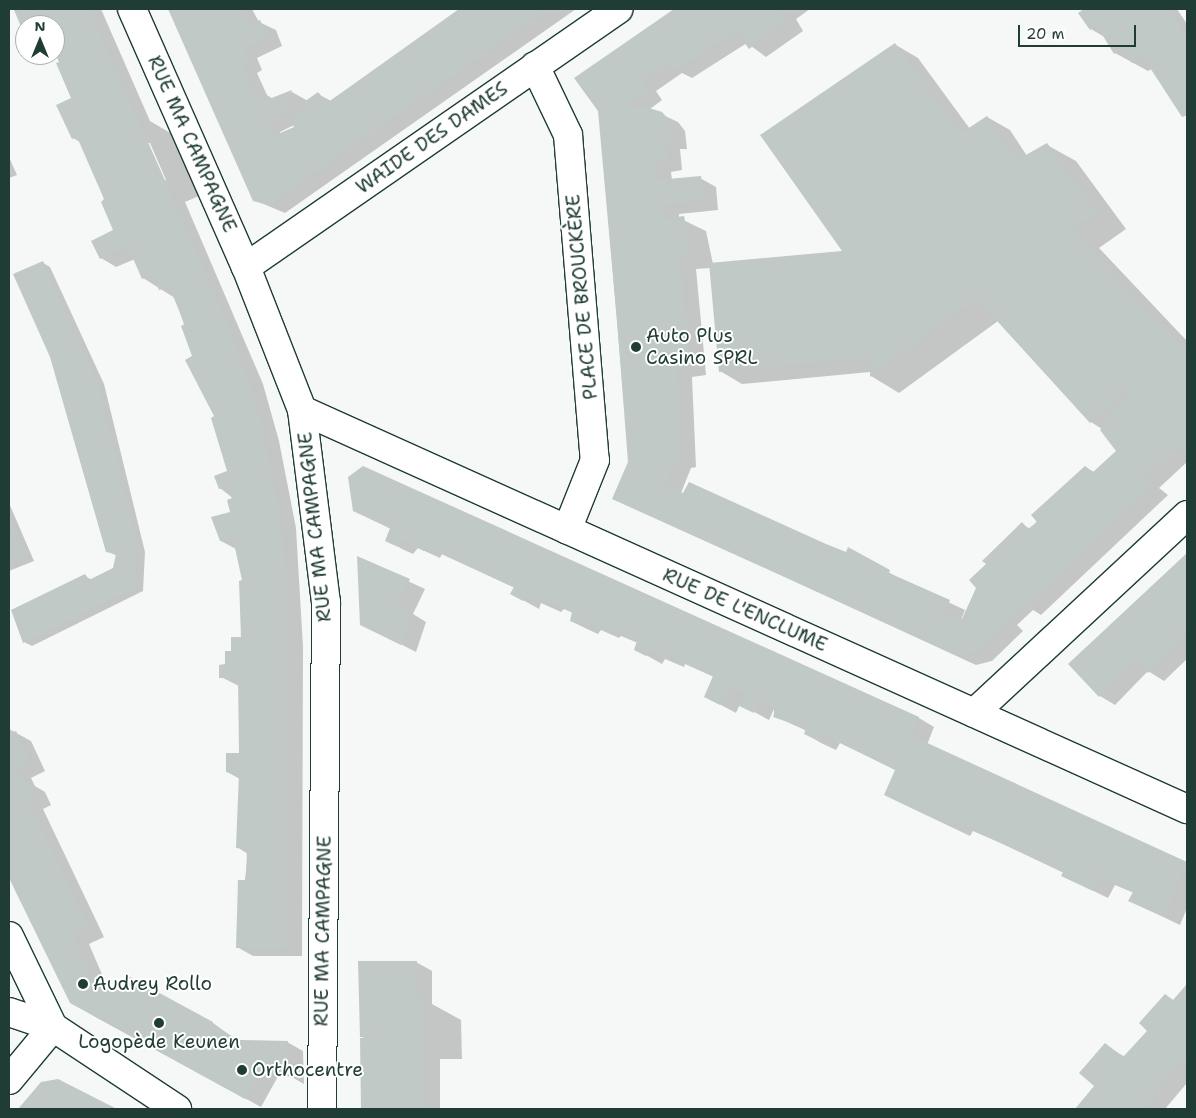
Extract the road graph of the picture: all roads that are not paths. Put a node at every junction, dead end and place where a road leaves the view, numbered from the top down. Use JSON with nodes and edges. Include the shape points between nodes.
{"nodes":[{"id":1,"x":132,"y":9,"type":"edge"},
{"id":2,"x":618,"y":9,"type":"edge"},
{"id":3,"x":535,"y":66,"type":"junction"},
{"id":4,"x":246,"y":267,"type":"junction"},
{"id":5,"x":302,"y":410,"type":"junction"},
{"id":6,"x":1187,"y":515,"type":"edge"},
{"id":7,"x":567,"y":530,"type":"junction"},
{"id":8,"x":974,"y":713,"type":"junction"},
{"id":9,"x":1187,"y":809,"type":"edge"},
{"id":10,"x":9,"y":936,"type":"edge"},
{"id":11,"x":9,"y":1012,"type":"edge"},
{"id":12,"x":53,"y":1027,"type":"junction"},
{"id":13,"x":9,"y":1080,"type":"edge"},
{"id":14,"x":177,"y":1109,"type":"edge"},
{"id":15,"x":322,"y":1109,"type":"edge"}],
"edges":[{"from":1,"to":4,"type":"street","name":"RUE MA CAMPAGNE"},
{"from":2,"to":3,"type":"street","name":"WAIDE DES DAMES"},
{"from":3,"to":4,"type":"street","name":"WAIDE DES DAMES"},
{"from":3,"to":7,"type":"street","name":"PLACE DE BROUCKÈRE","via":[[568,135],[595,460]]},
{"from":4,"to":5,"type":"street","name":"RUE MA CAMPAGNE"},
{"from":5,"to":7,"type":"street","name":"RUE DE L'ENCLUME"},
{"from":5,"to":15,"type":"street","name":"RUE MA CAMPAGNE","via":[[326,602]]},
{"from":6,"to":8,"type":"street"},
{"from":7,"to":8,"type":"street","name":"RUE DE L'ENCLUME"},
{"from":8,"to":9,"type":"street","name":"RUE DE L'ENCLUME"},
{"from":10,"to":12,"type":"street"},
{"from":11,"to":12,"type":"street"},
{"from":12,"to":13,"type":"street"},
{"from":12,"to":14,"type":"street"}]}
